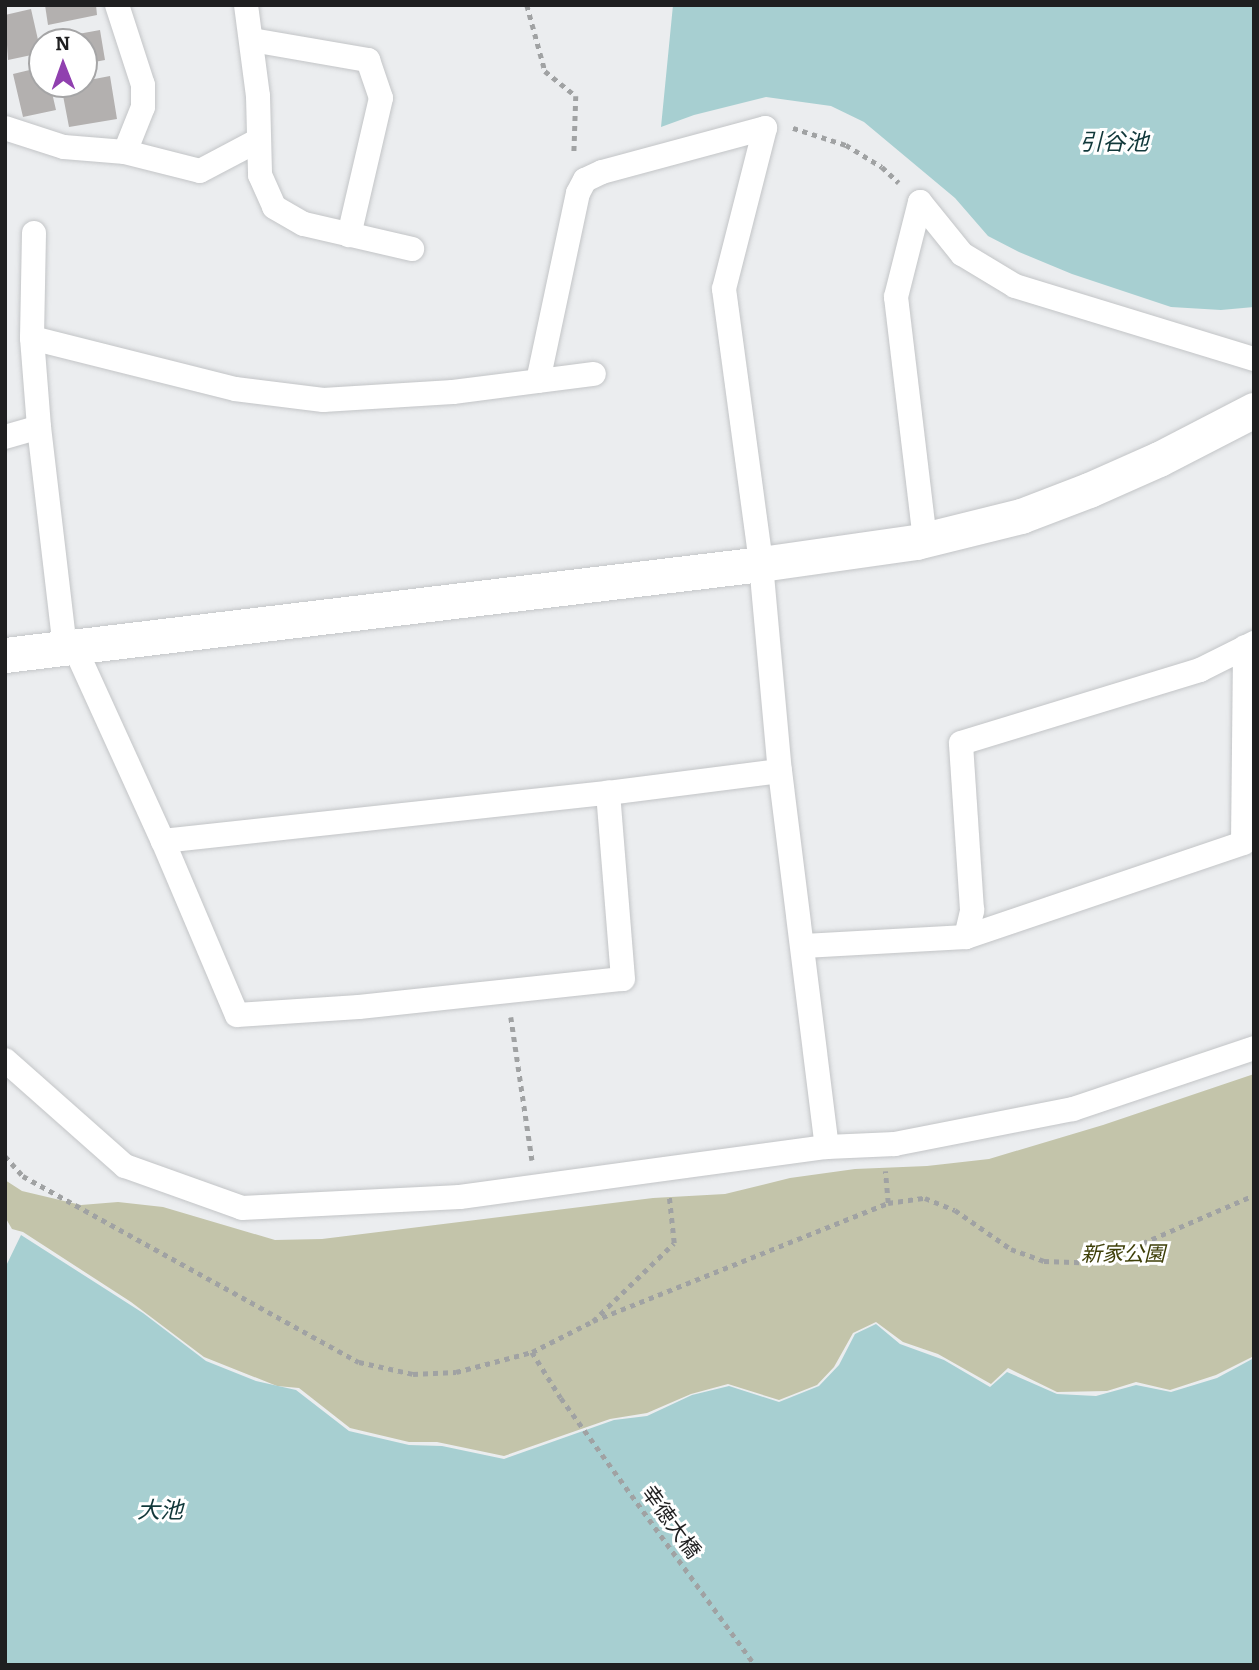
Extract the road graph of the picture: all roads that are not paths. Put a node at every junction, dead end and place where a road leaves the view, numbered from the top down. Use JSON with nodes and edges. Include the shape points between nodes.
{"nodes":[{"id":1,"x":117,"y":5,"type":"edge"},
{"id":2,"x":246,"y":5,"type":"edge"},
{"id":3,"x":252,"y":40,"type":"junction"},
{"id":4,"x":5,"y":128,"type":"edge"},
{"id":5,"x":257,"y":141,"type":"junction"},
{"id":6,"x":125,"y":152,"type":"junction"},
{"id":7,"x":34,"y":233,"type":"dead end"},
{"id":8,"x":349,"y":235,"type":"junction"},
{"id":9,"x":412,"y":249,"type":"dead end"},
{"id":10,"x":32,"y":338,"type":"junction"},
{"id":11,"x":1254,"y":359,"type":"edge"},
{"id":12,"x":594,"y":374,"type":"dead end"},
{"id":13,"x":538,"y":381,"type":"junction"},
{"id":14,"x":1254,"y":410,"type":"edge"},
{"id":15,"x":39,"y":427,"type":"junction"},
{"id":16,"x":5,"y":437,"type":"edge"},
{"id":17,"x":925,"y":540,"type":"junction"},
{"id":18,"x":761,"y":564,"type":"junction"},
{"id":19,"x":1250,"y":645,"type":"edge"},
{"id":20,"x":70,"y":647,"type":"junction"},
{"id":21,"x":5,"y":654,"type":"edge"},
{"id":22,"x":780,"y":771,"type":"junction"},
{"id":23,"x":608,"y":793,"type":"junction"},
{"id":24,"x":163,"y":841,"type":"junction"},
{"id":25,"x":966,"y":937,"type":"junction"},
{"id":26,"x":804,"y":946,"type":"junction"},
{"id":27,"x":1254,"y":1048,"type":"edge"},
{"id":28,"x":5,"y":1060,"type":"edge"},
{"id":29,"x":827,"y":1147,"type":"junction"}],
"edges":[{"from":1,"to":6,"type":"street","via":[[143,85],[143,107]]},
{"from":2,"to":3,"type":"street"},
{"from":3,"to":5,"type":"street"},
{"from":3,"to":8,"type":"street","via":[[368,60],[382,99]]},
{"from":4,"to":6,"type":"street","via":[[64,147]]},
{"from":5,"to":6,"type":"street","via":[[200,171]]},
{"from":5,"to":8,"type":"street","via":[[260,175],[274,207],[303,224]]},
{"from":7,"to":10,"type":"street"},
{"from":8,"to":9,"type":"street"},
{"from":10,"to":13,"type":"street","via":[[235,389],[323,400]]},
{"from":10,"to":15,"type":"street"},
{"from":11,"to":17,"type":"street","via":[[1015,286],[962,254],[920,202],[896,297]]},
{"from":12,"to":13,"type":"street"},
{"from":13,"to":18,"type":"street","via":[[578,193],[585,180],[765,128],[724,289]]},
{"from":14,"to":17,"type":"street","via":[[1089,490],[1021,516]]},
{"from":15,"to":16,"type":"street"},
{"from":15,"to":20,"type":"street"},
{"from":17,"to":18,"type":"street"},
{"from":18,"to":20,"type":"street"},
{"from":18,"to":22,"type":"street"},
{"from":19,"to":25,"type":"street","via":[[1243,843]]},
{"from":19,"to":25,"type":"street","via":[[1200,670],[961,743],[972,910]]},
{"from":20,"to":21,"type":"street"},
{"from":20,"to":24,"type":"street"},
{"from":22,"to":23,"type":"street"},
{"from":22,"to":26,"type":"street"},
{"from":23,"to":24,"type":"street"},
{"from":23,"to":24,"type":"street","via":[[623,979],[507,992],[237,1015]]},
{"from":25,"to":26,"type":"street"},
{"from":26,"to":29,"type":"street"},
{"from":27,"to":29,"type":"street","via":[[1073,1109],[883,1145]]},
{"from":28,"to":29,"type":"street","via":[[125,1166],[242,1208],[460,1197]]}]}
